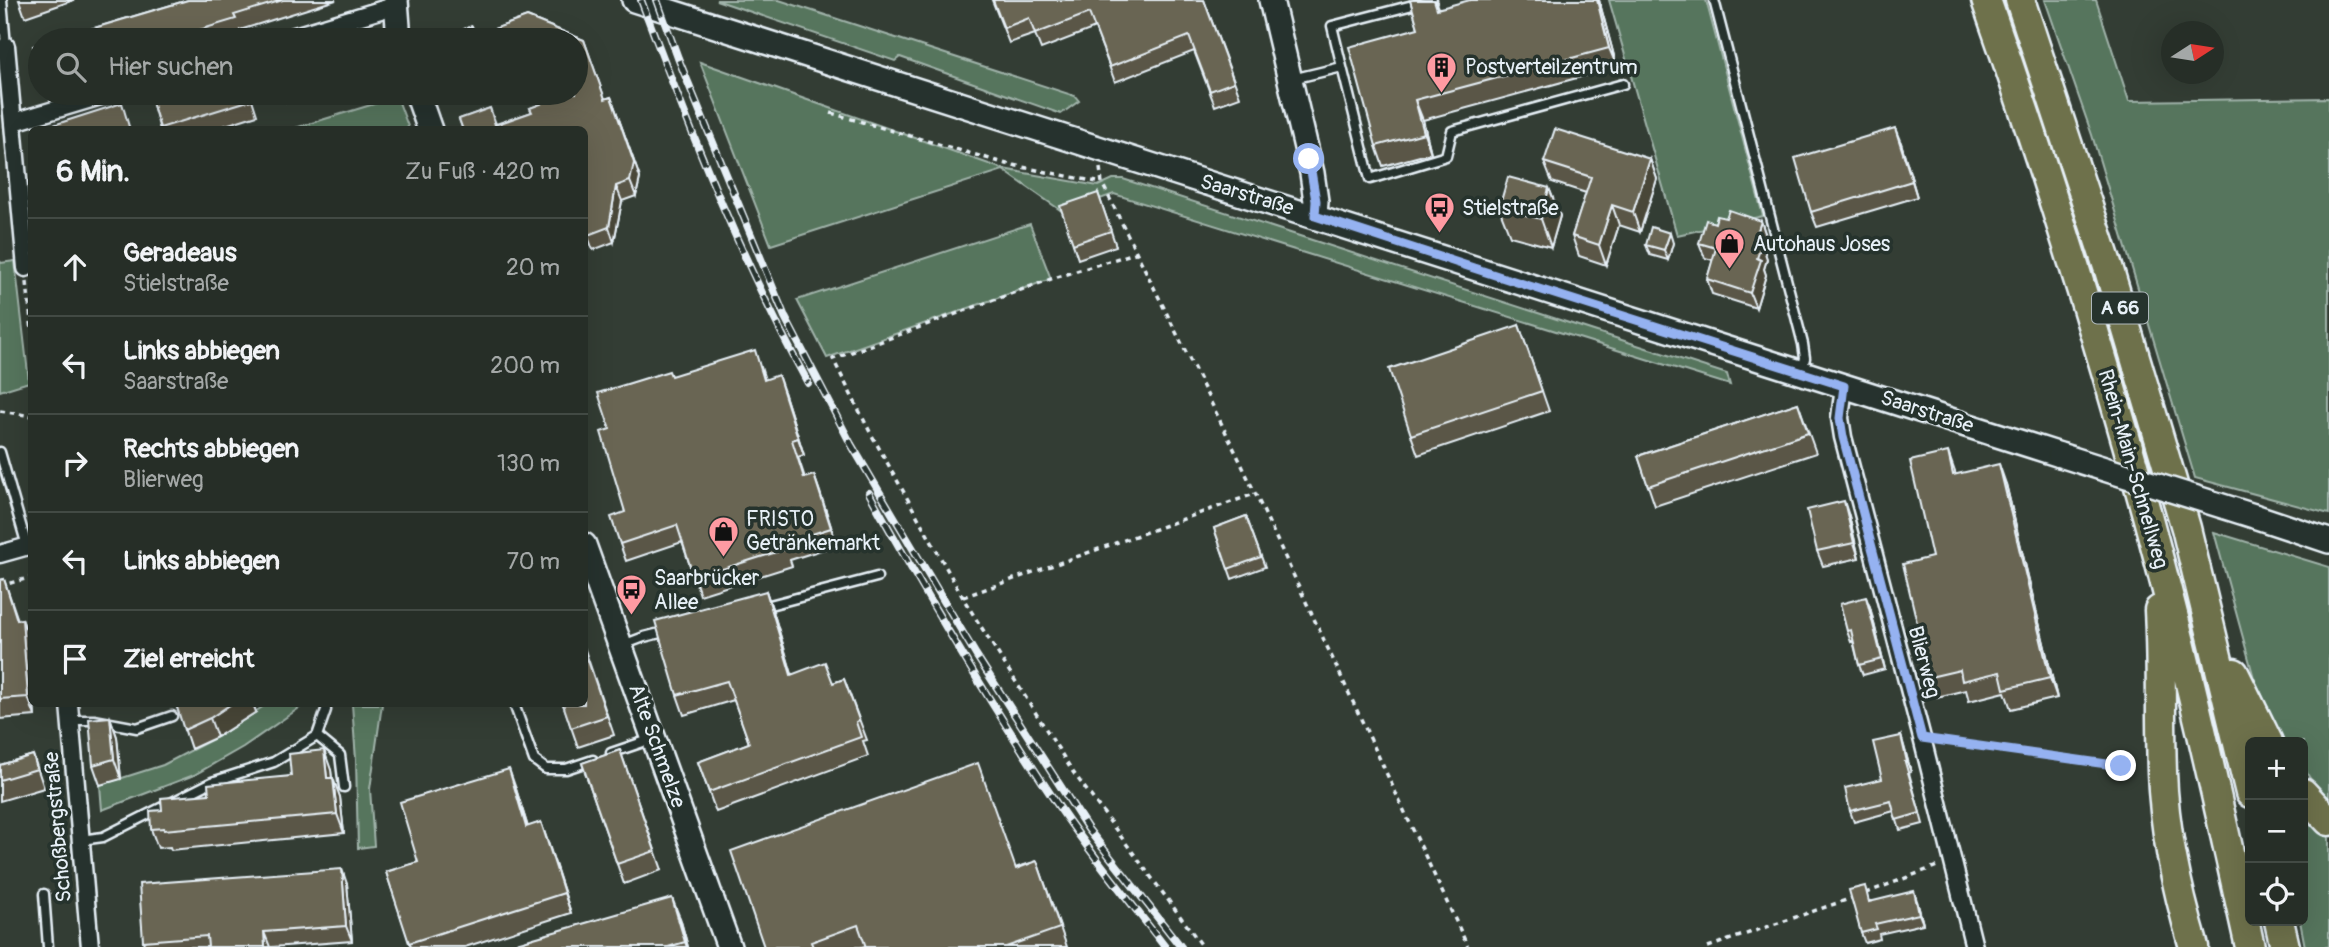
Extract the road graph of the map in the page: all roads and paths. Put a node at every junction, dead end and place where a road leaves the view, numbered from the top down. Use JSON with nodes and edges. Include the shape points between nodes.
{"nodes":[{"id":1,"x":2,"y":0,"type":"edge"},
{"id":2,"x":634,"y":0,"type":"edge"},
{"id":3,"x":1271,"y":0,"type":"edge"},
{"id":4,"x":1432,"y":0,"type":"edge"},
{"id":5,"x":1714,"y":0,"type":"edge"},
{"id":6,"x":1986,"y":0,"type":"edge"},
{"id":7,"x":2020,"y":0,"type":"edge"},
{"id":8,"x":397,"y":2,"type":"edge"},
{"id":9,"x":318,"y":28,"type":"edge"},
{"id":10,"x":398,"y":28,"type":"edge"},
{"id":11,"x":6,"y":46,"type":"joint"},
{"id":12,"x":1342,"y":67,"type":"junction"},
{"id":13,"x":1290,"y":79,"type":"junction"},
{"id":14,"x":1623,"y":84,"type":"dead end"},
{"id":15,"x":71,"y":105,"type":"edge"},
{"id":16,"x":421,"y":105,"type":"edge"},
{"id":17,"x":831,"y":113,"type":"dead end"},
{"id":18,"x":14,"y":122,"type":"junction"},
{"id":19,"x":428,"y":126,"type":"edge"},
{"id":20,"x":1103,"y":149,"type":"junction"},
{"id":21,"x":1102,"y":183,"type":"junction"},
{"id":22,"x":1315,"y":216,"type":"junction"},
{"id":23,"x":1138,"y":252,"type":"junction"},
{"id":24,"x":26,"y":268,"type":"joint"},
{"id":25,"x":28,"y":289,"type":"edge"},
{"id":26,"x":1802,"y":373,"type":"junction"},
{"id":27,"x":1844,"y":386,"type":"junction"},
{"id":28,"x":0,"y":411,"type":"edge"},
{"id":29,"x":28,"y":415,"type":"edge"},
{"id":30,"x":0,"y":452,"type":"edge"},
{"id":31,"x":1255,"y":494,"type":"junction"},
{"id":32,"x":2148,"y":517,"type":"junction"},
{"id":33,"x":2329,"y":541,"type":"edge"},
{"id":34,"x":28,"y":542,"type":"edge"},
{"id":35,"x":28,"y":545,"type":"edge"},
{"id":36,"x":0,"y":554,"type":"edge"},
{"id":37,"x":588,"y":556,"type":"edge"},
{"id":38,"x":877,"y":577,"type":"dead end"},
{"id":39,"x":28,"y":578,"type":"edge"},
{"id":40,"x":0,"y":586,"type":"edge"},
{"id":41,"x":2202,"y":588,"type":"junction"},
{"id":42,"x":963,"y":597,"type":"junction"},
{"id":43,"x":748,"y":610,"type":"edge"},
{"id":44,"x":683,"y":627,"type":"edge"},
{"id":45,"x":621,"y":646,"type":"junction"},
{"id":46,"x":69,"y":707,"type":"edge"},
{"id":47,"x":515,"y":707,"type":"edge"},
{"id":48,"x":326,"y":710,"type":"dead end"},
{"id":49,"x":172,"y":716,"type":"dead end"},
{"id":50,"x":70,"y":720,"type":"junction"},
{"id":51,"x":317,"y":736,"type":"junction"},
{"id":52,"x":2266,"y":737,"type":"edge"},
{"id":53,"x":654,"y":738,"type":"junction"},
{"id":54,"x":1922,"y":738,"type":"junction"},
{"id":55,"x":2121,"y":766,"type":"dead end"},
{"id":56,"x":2245,"y":772,"type":"edge"},
{"id":57,"x":344,"y":787,"type":"dead end"},
{"id":58,"x":2308,"y":798,"type":"edge"},
{"id":59,"x":2329,"y":821,"type":"edge"},
{"id":60,"x":81,"y":839,"type":"junction"},
{"id":61,"x":1953,"y":860,"type":"junction"},
{"id":62,"x":44,"y":894,"type":"dead end"},
{"id":63,"x":2280,"y":926,"type":"edge"},
{"id":64,"x":48,"y":947,"type":"edge"},
{"id":65,"x":90,"y":947,"type":"edge"},
{"id":66,"x":729,"y":947,"type":"edge"},
{"id":67,"x":1203,"y":947,"type":"edge"},
{"id":68,"x":1468,"y":947,"type":"edge"},
{"id":69,"x":1708,"y":947,"type":"edge"},
{"id":70,"x":1974,"y":947,"type":"edge"},
{"id":71,"x":2194,"y":947,"type":"edge"},
{"id":72,"x":2250,"y":947,"type":"edge"},
{"id":73,"x":2285,"y":947,"type":"edge"}],
"edges":[{"from":1,"to":11,"type":"lane"},
{"from":2,"to":20,"type":"main road","name":"Saarstraße"},
{"from":3,"to":13,"type":"main road"},
{"from":4,"to":12,"type":"lane","via":[[1332,26]]},
{"from":5,"to":26,"type":"lane","via":[[1803,344]]},
{"from":6,"to":32,"type":"highway","name":"Rhein-Main-Schnellweg","number":"A 66","via":[[2078,278]]},
{"from":7,"to":41,"type":"highway","name":"Rhein-Main-Schnellweg","number":"A 66","via":[[2105,257]]},
{"from":8,"to":9,"type":"street"},
{"from":8,"to":10,"type":"main road"},
{"from":11,"to":18,"type":"street"},
{"from":12,"to":13,"type":"lane"},
{"from":12,"to":14,"type":"lane","via":[[1370,179],[1446,156],[1451,131]]},
{"from":13,"to":22,"type":"main road","via":[[1315,186]]},
{"from":15,"to":18,"type":"street"},
{"from":16,"to":19,"type":"main road"},
{"from":17,"to":21,"type":"path","via":[[1007,164]]},
{"from":18,"to":24,"type":"street"},
{"from":20,"to":21,"type":"path"},
{"from":20,"to":22,"type":"main road","name":"Saarstraße"},
{"from":21,"to":23,"type":"path"},
{"from":22,"to":26,"type":"main road","name":"Saarstraße"},
{"from":23,"to":31,"type":"path"},
{"from":23,"to":42,"type":"path","via":[[833,359]]},
{"from":24,"to":25,"type":"path"},
{"from":26,"to":27,"type":"main road","name":"Saarstraße"},
{"from":27,"to":33,"type":"main road","name":"Saarstraße","bridge":true},
{"from":27,"to":54,"type":"street","name":"Blierweg","via":[[1843,437]]},
{"from":28,"to":29,"type":"path"},
{"from":30,"to":34,"type":"lane"},
{"from":31,"to":42,"type":"path"},
{"from":31,"to":68,"type":"path"},
{"from":32,"to":71,"type":"highway","via":[[2160,623],[2166,830]]},
{"from":32,"to":72,"type":"highway","name":"Rhein-Main-Schnellweg","number":"A 66"},
{"from":35,"to":36,"type":"street"},
{"from":37,"to":45,"type":"main road","name":"Alte Schmelze"},
{"from":38,"to":43,"type":"lane"},
{"from":39,"to":40,"type":"path"},
{"from":41,"to":52,"type":"highway","via":[[2234,672]]},
{"from":41,"to":56,"type":"highway","name":"Rhein-Main-Schnellweg","number":"A 66"},
{"from":42,"to":67,"type":"path","via":[[1073,772]]},
{"from":44,"to":45,"type":"lane"},
{"from":45,"to":53,"type":"main road","name":"Alte Schmelze"},
{"from":46,"to":50,"type":"street","name":"Schoßbergstraße"},
{"from":47,"to":53,"type":"lane","via":[[534,760],[546,769],[566,769]]},
{"from":48,"to":51,"type":"lane"},
{"from":49,"to":50,"type":"lane","via":[[137,728]]},
{"from":50,"to":60,"type":"street","name":"Schoßbergstraße"},
{"from":51,"to":57,"type":"lane","via":[[340,755]]},
{"from":51,"to":60,"type":"lane","via":[[274,762],[212,782],[103,837]]},
{"from":53,"to":66,"type":"main road","name":"Alte Schmelze"},
{"from":54,"to":55,"type":"path"},
{"from":54,"to":61,"type":"street","name":"Blierweg"},
{"from":58,"to":59,"type":"highway"},
{"from":60,"to":65,"type":"street","name":"Schoßbergstraße"},
{"from":61,"to":69,"type":"path"},
{"from":61,"to":70,"type":"street","name":"Blierweg"},
{"from":62,"to":64,"type":"lane"},
{"from":63,"to":73,"type":"highway"}]}
